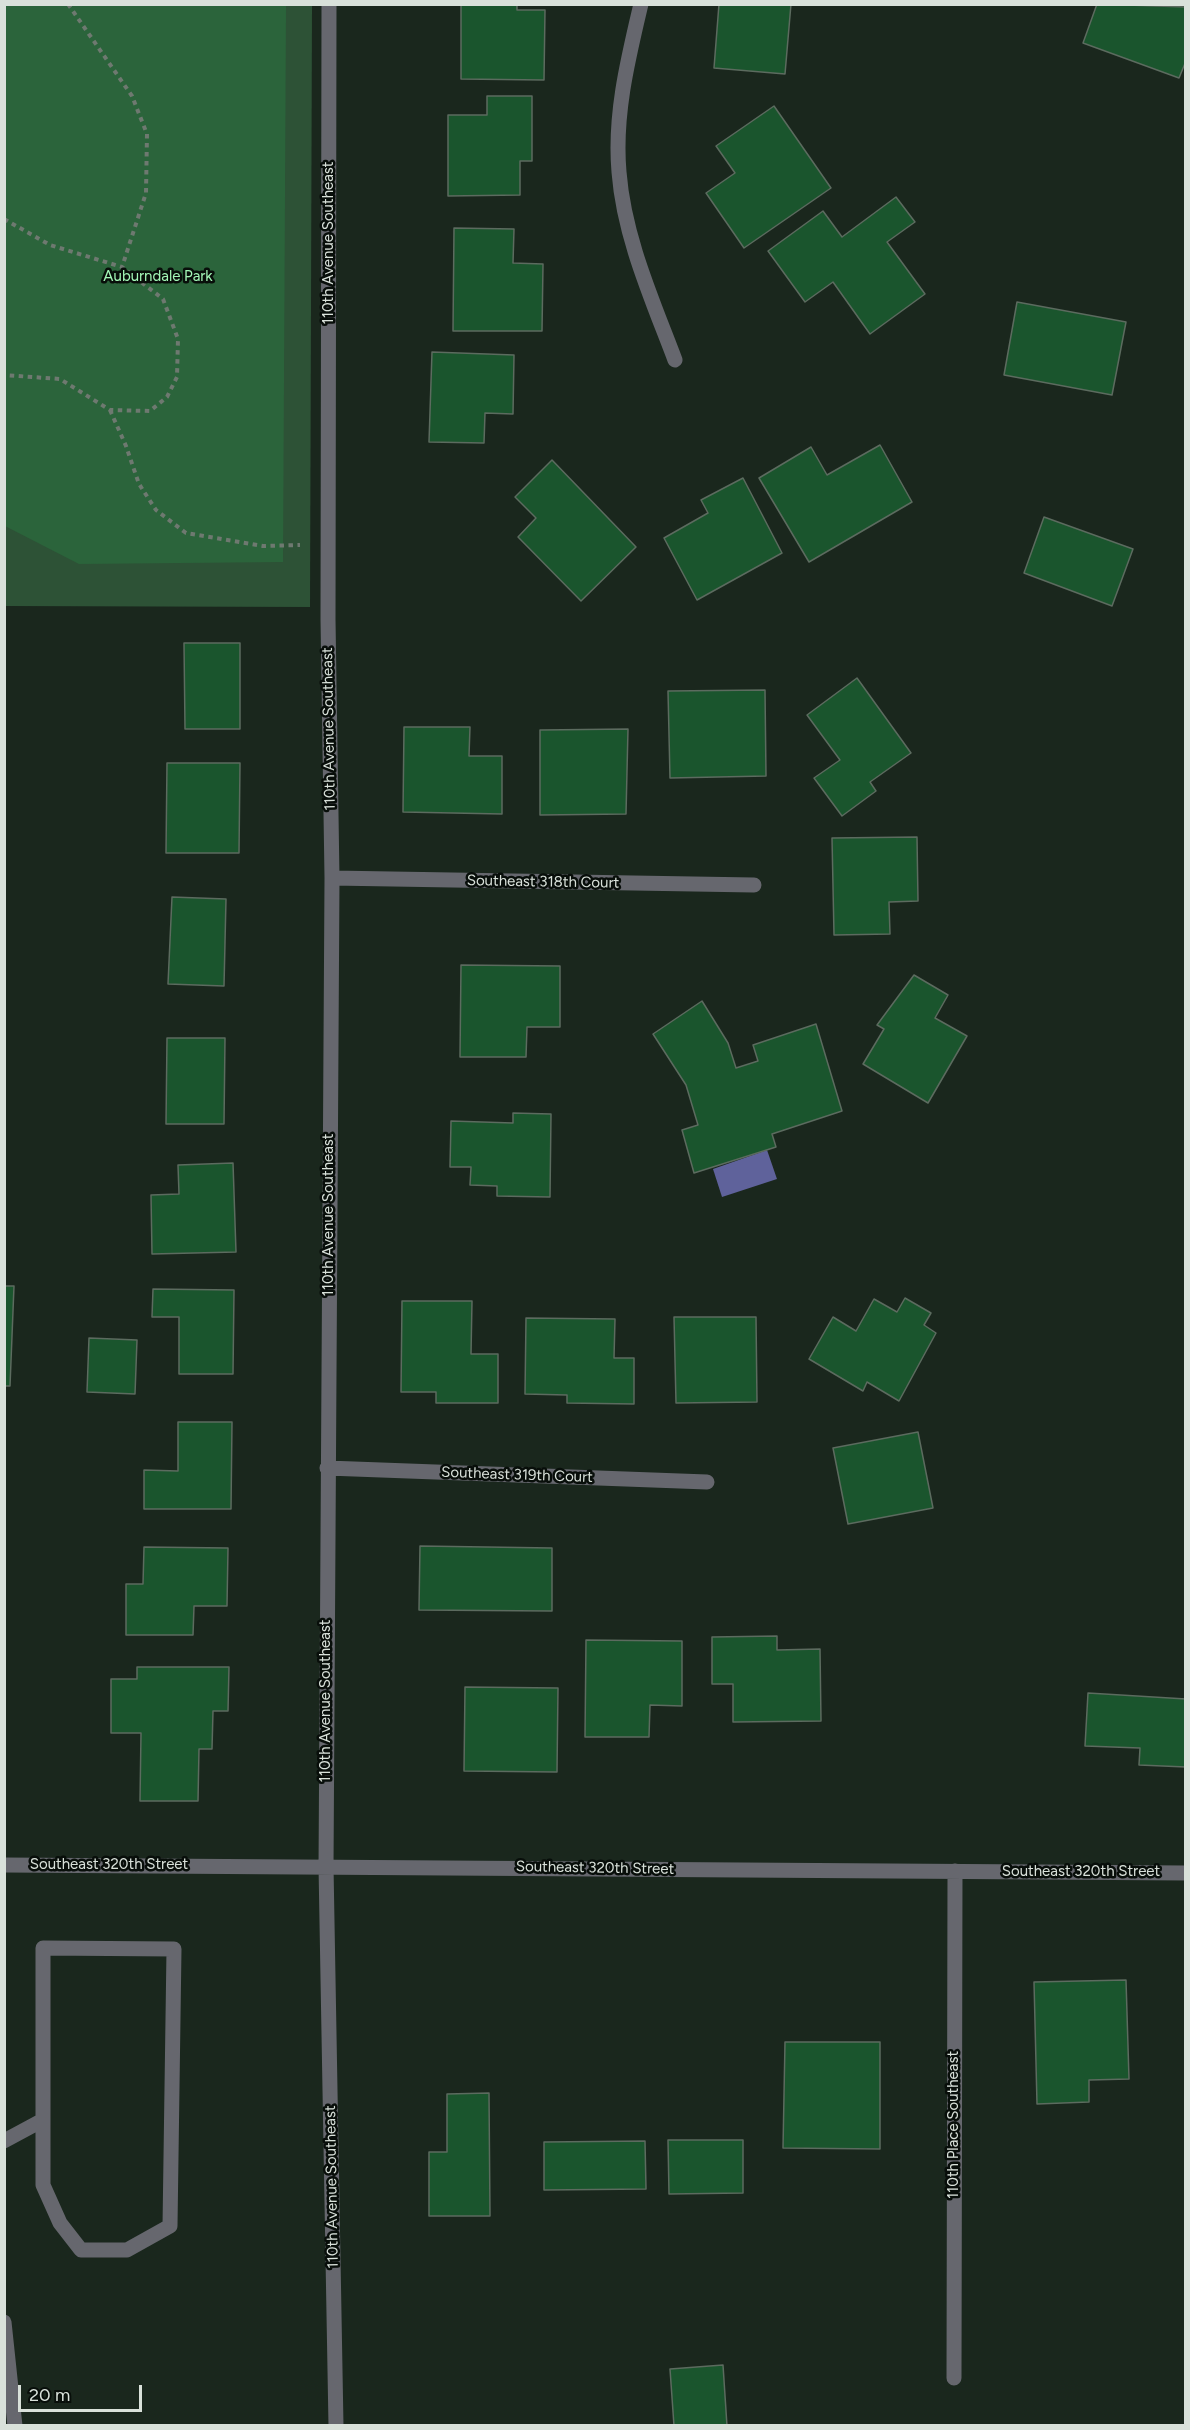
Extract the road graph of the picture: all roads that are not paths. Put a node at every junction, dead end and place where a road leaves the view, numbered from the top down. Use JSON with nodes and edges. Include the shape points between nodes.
{"nodes":[{"id":1,"x":329,"y":4,"type":"edge"},
{"id":2,"x":641,"y":4,"type":"edge"},
{"id":3,"x":675,"y":360,"type":"dead end"},
{"id":4,"x":332,"y":878,"type":"junction"},
{"id":5,"x":754,"y":885,"type":"dead end"},
{"id":6,"x":327,"y":1468,"type":"junction"},
{"id":7,"x":707,"y":1482,"type":"dead end"},
{"id":8,"x":4,"y":1865,"type":"edge"},
{"id":9,"x":326,"y":1866,"type":"junction"},
{"id":10,"x":955,"y":1871,"type":"junction"},
{"id":11,"x":1185,"y":1873,"type":"edge"},
{"id":12,"x":43,"y":2120,"type":"junction"},
{"id":13,"x":4,"y":2141,"type":"edge"},
{"id":14,"x":4,"y":2322,"type":"edge"},
{"id":15,"x":954,"y":2378,"type":"dead end"},
{"id":16,"x":15,"y":2426,"type":"edge"},
{"id":17,"x":336,"y":2426,"type":"edge"}],
"edges":[{"from":1,"to":4,"type":"street","name":"110th Avenue Southeast"},
{"from":2,"to":3,"type":"street","via":[[619,119],[619,171],[639,266]]},
{"from":4,"to":5,"type":"street","name":"Southeast 318th Court"},
{"from":4,"to":6,"type":"street","name":"110th Avenue Southeast"},
{"from":6,"to":7,"type":"street","name":"Southeast 319th Court"},
{"from":6,"to":9,"type":"street","name":"110th Avenue Southeast"},
{"from":8,"to":9,"type":"street","name":"Southeast 320th Street"},
{"from":9,"to":10,"type":"street","name":"Southeast 320th Street"},
{"from":9,"to":17,"type":"street","name":"110th Avenue Southeast"},
{"from":10,"to":11,"type":"street","name":"Southeast 320th Street"},
{"from":10,"to":15,"type":"street","name":"110th Place Southeast"},
{"from":12,"to":12,"type":"street","via":[[43,1948],[174,1948],[170,2226],[127,2250],[81,2250],[60,2223],[43,2185]]},
{"from":12,"to":13,"type":"street"},
{"from":14,"to":16,"type":"street"}]}
